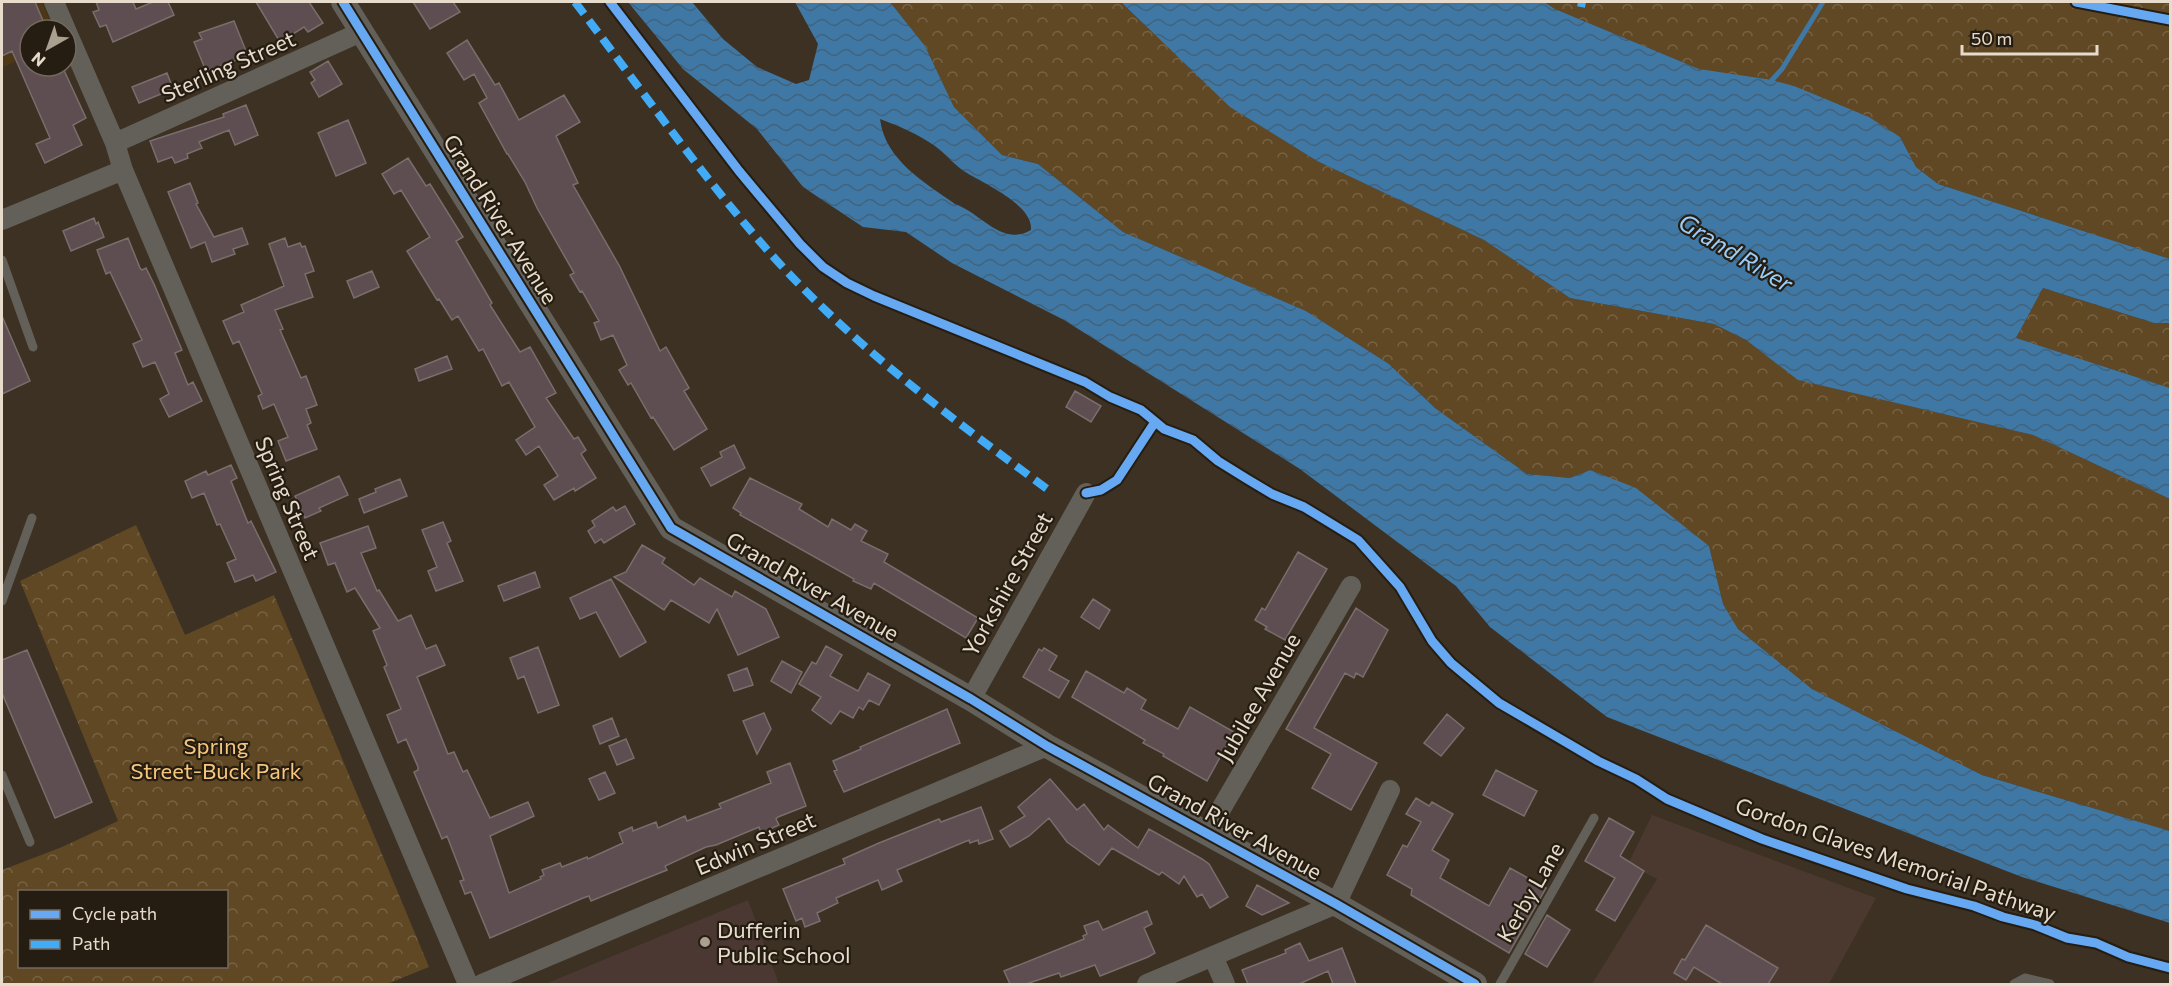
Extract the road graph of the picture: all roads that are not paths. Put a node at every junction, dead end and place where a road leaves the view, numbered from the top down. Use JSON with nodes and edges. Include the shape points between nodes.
{"nodes":[{"id":1,"x":54,"y":2,"type":"edge"},
{"id":2,"x":343,"y":2,"type":"edge"},
{"id":3,"x":61,"y":18,"type":"edge"},
{"id":4,"x":361,"y":32,"type":"junction"},
{"id":5,"x":78,"y":58,"type":"edge"},
{"id":6,"x":115,"y":143,"type":"junction"},
{"id":7,"x":123,"y":170,"type":"junction"},
{"id":8,"x":2,"y":220,"type":"edge"},
{"id":9,"x":2,"y":260,"type":"edge"},
{"id":10,"x":33,"y":347,"type":"dead end"},
{"id":11,"x":1086,"y":493,"type":"dead end"},
{"id":12,"x":32,"y":518,"type":"dead end"},
{"id":13,"x":1351,"y":586,"type":"dead end"},
{"id":14,"x":2,"y":601,"type":"edge"},
{"id":15,"x":971,"y":699,"type":"junction"},
{"id":16,"x":1047,"y":746,"type":"junction"},
{"id":17,"x":2,"y":775,"type":"edge"},
{"id":18,"x":1390,"y":790,"type":"dead end"},
{"id":19,"x":1594,"y":818,"type":"dead end"},
{"id":20,"x":1207,"y":833,"type":"junction"},
{"id":21,"x":30,"y":842,"type":"dead end"},
{"id":22,"x":1336,"y":904,"type":"junction"},
{"id":23,"x":1213,"y":956,"type":"junction"},
{"id":24,"x":468,"y":984,"type":"edge"},
{"id":25,"x":482,"y":984,"type":"edge"},
{"id":26,"x":1147,"y":984,"type":"edge"},
{"id":27,"x":1226,"y":984,"type":"edge"},
{"id":28,"x":1475,"y":984,"type":"edge"},
{"id":29,"x":1500,"y":984,"type":"edge"},
{"id":30,"x":2014,"y":984,"type":"edge"},
{"id":31,"x":2050,"y":984,"type":"edge"}],
"edges":[{"from":1,"to":3,"type":"street","name":"Spring Street"},
{"from":2,"to":4,"type":"street","name":"Grand River Avenue"},
{"from":4,"to":6,"type":"street","name":"Sterling Street"},
{"from":4,"to":15,"type":"street","name":"Grand River Avenue","via":[[671,528]]},
{"from":5,"to":6,"type":"street","name":"Spring Street"},
{"from":6,"to":7,"type":"street","name":"Spring Street"},
{"from":7,"to":8,"type":"street"},
{"from":7,"to":24,"type":"street","name":"Spring Street"},
{"from":9,"to":10,"type":"lane"},
{"from":11,"to":15,"type":"street","name":"Yorkshire Street"},
{"from":12,"to":14,"type":"lane"},
{"from":13,"to":20,"type":"street","name":"Jubilee Avenue"},
{"from":15,"to":16,"type":"street","name":"Grand River Avenue"},
{"from":16,"to":20,"type":"street","name":"Grand River Avenue"},
{"from":16,"to":25,"type":"street","name":"Edwin Street"},
{"from":17,"to":21,"type":"lane"},
{"from":18,"to":22,"type":"street"},
{"from":19,"to":29,"type":"lane","name":"Kerby Lane"},
{"from":20,"to":22,"type":"street","name":"Grand River Avenue"},
{"from":22,"to":23,"type":"street"},
{"from":22,"to":28,"type":"street","name":"Grand River Avenue"},
{"from":23,"to":26,"type":"street"},
{"from":23,"to":27,"type":"street"},
{"from":30,"to":31,"type":"lane","via":[[2025,978]]}]}
